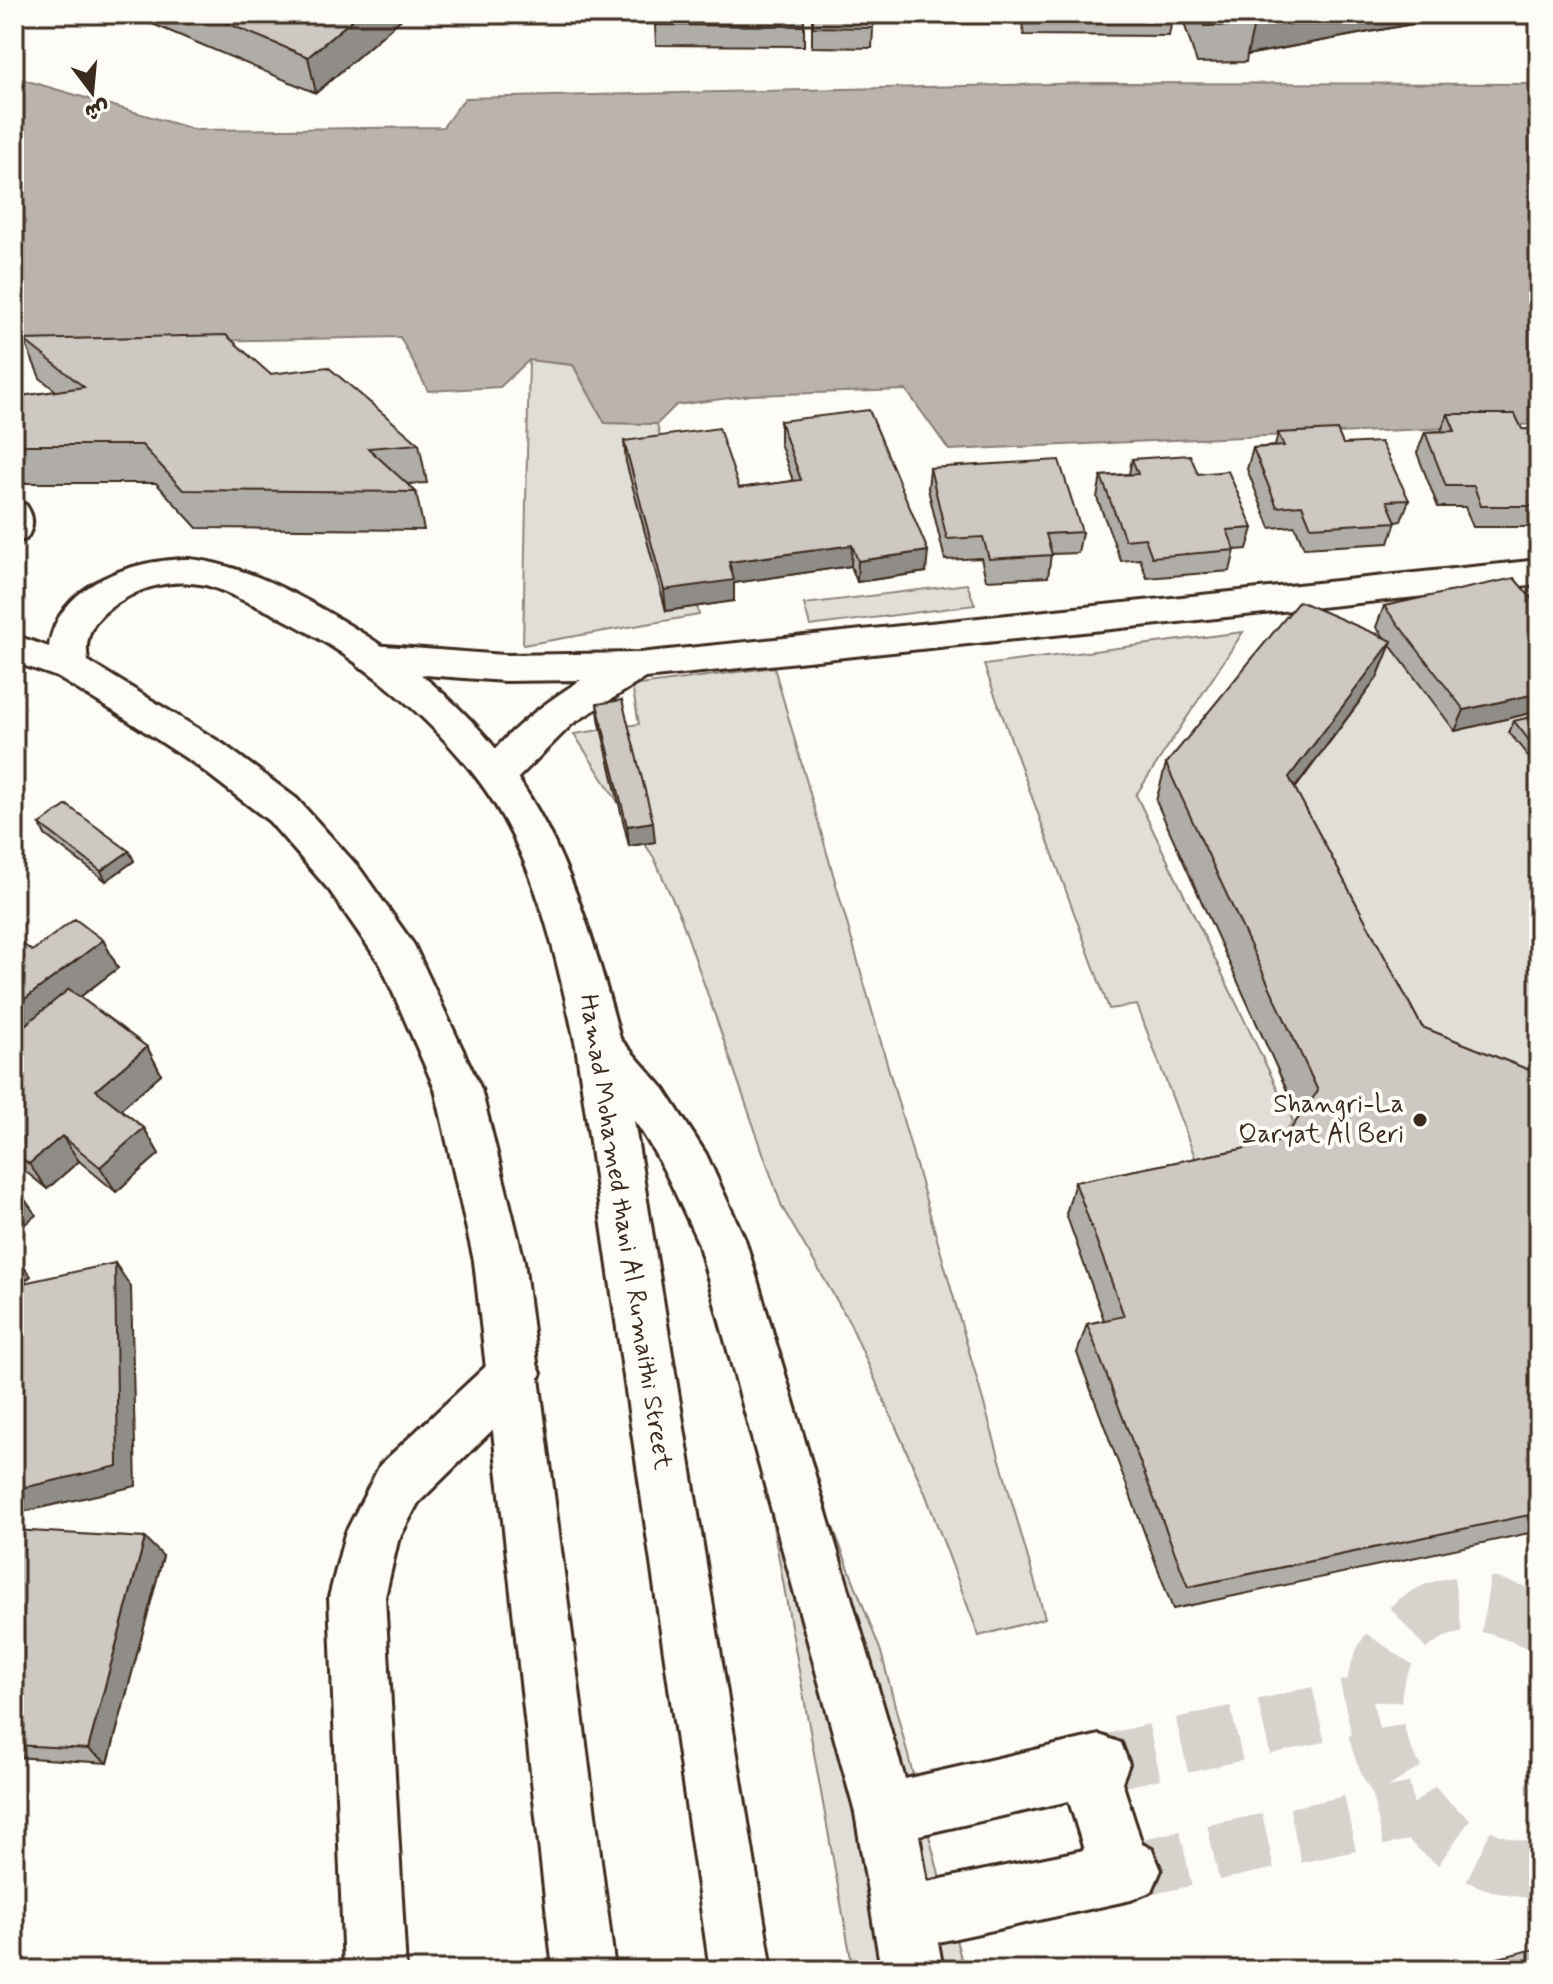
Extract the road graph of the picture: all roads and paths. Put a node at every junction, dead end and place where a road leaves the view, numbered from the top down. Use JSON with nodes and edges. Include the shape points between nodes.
{"nodes":[{"id":1,"x":14,"y":513,"type":"edge"},
{"id":2,"x":14,"y":531,"type":"edge"},
{"id":3,"x":1539,"y":572,"type":"edge"},
{"id":4,"x":14,"y":648,"type":"edge"},
{"id":5,"x":372,"y":658,"type":"junction"},
{"id":6,"x":639,"y":666,"type":"junction"},
{"id":7,"x":70,"y":668,"type":"junction"},
{"id":8,"x":497,"y":775,"type":"junction"},
{"id":9,"x":599,"y":1046,"type":"junction"},
{"id":10,"x":515,"y":1373,"type":"junction"},
{"id":11,"x":885,"y":1813,"type":"junction"},
{"id":12,"x":908,"y":1944,"type":"edge"},
{"id":13,"x":375,"y":1970,"type":"edge"},
{"id":14,"x":584,"y":1970,"type":"edge"},
{"id":15,"x":741,"y":1970,"type":"edge"}],
"edges":[{"from":1,"to":2,"type":"main road"},
{"from":3,"to":6,"type":"main road"},
{"from":4,"to":7,"type":"main road"},
{"from":5,"to":6,"type":"main road","via":[[504,668]]},
{"from":5,"to":7,"type":"main road","name":"Hamad Mohamed thani Al Rumaithi Street","via":[[325,625],[260,592],[204,572],[166,572],[135,578],[85,608],[70,627],[65,648]]},
{"from":5,"to":8,"type":"main road","name":"Hamad Mohamed thani Al Rumaithi Street","via":[[445,719]]},
{"from":6,"to":8,"type":"main road","via":[[544,723]]},
{"from":7,"to":10,"type":"main road","via":[[209,754],[283,810],[345,880],[399,957],[458,1089],[499,1261]]},
{"from":8,"to":9,"type":"main road","name":"Hamad Mohamed thani Al Rumaithi Street","via":[[540,845],[573,939]]},
{"from":9,"to":11,"type":"main road","via":[[648,1103],[689,1169],[722,1242]]},
{"from":9,"to":15,"type":"main road","name":"Hamad Mohamed thani Al Rumaithi Street"},
{"from":10,"to":13,"type":"main road","via":[[399,1484],[372,1534],[357,1597]]},
{"from":10,"to":14,"type":"main road"},
{"from":11,"to":12,"type":"main road"},
{"from":11,"to":12,"type":"main road","via":[[1094,1766],[1126,1871]]}]}
